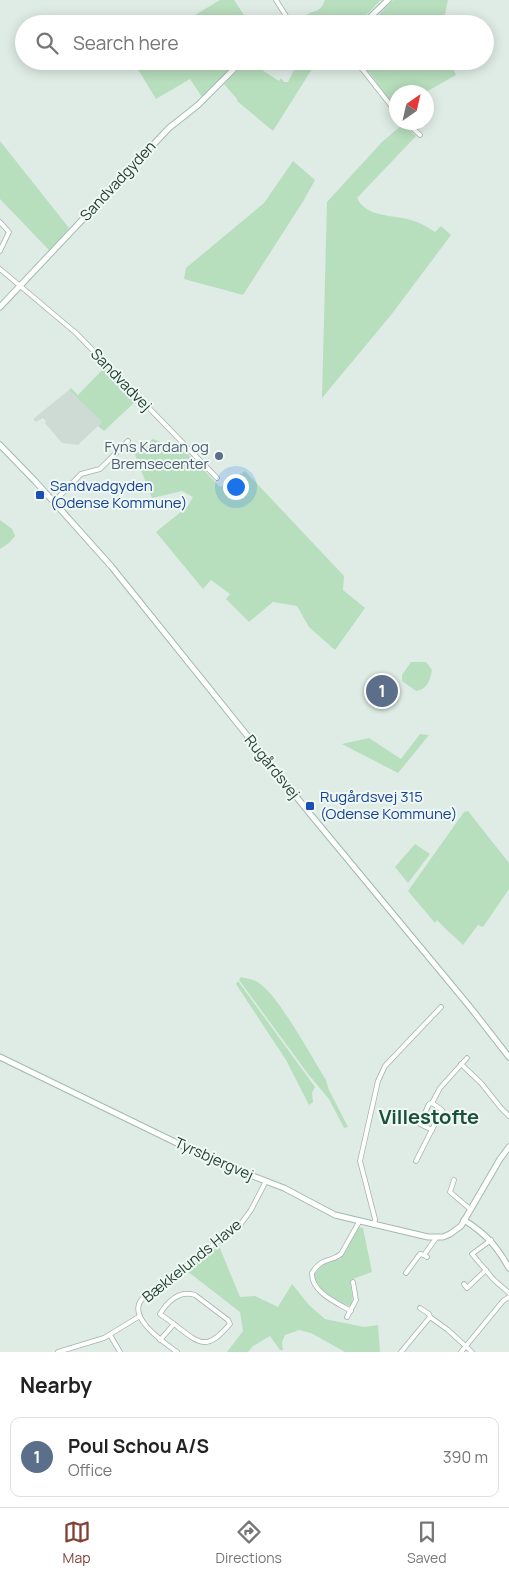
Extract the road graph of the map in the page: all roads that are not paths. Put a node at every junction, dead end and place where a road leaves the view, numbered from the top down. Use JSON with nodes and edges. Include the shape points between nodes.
{"nodes":[{"id":1,"x":276,"y":0,"type":"edge"},
{"id":2,"x":388,"y":0,"type":"edge"},
{"id":3,"x":285,"y":15,"type":"edge"},
{"id":4,"x":372,"y":15,"type":"edge"},
{"id":5,"x":233,"y":70,"type":"edge"},
{"id":6,"x":363,"y":70,"type":"edge"},
{"id":7,"x":389,"y":103,"type":"edge"},
{"id":8,"x":414,"y":130,"type":"edge"},
{"id":9,"x":420,"y":136,"type":"dead end"},
{"id":10,"x":0,"y":222,"type":"edge"},
{"id":11,"x":0,"y":251,"type":"edge"},
{"id":12,"x":0,"y":269,"type":"edge"},
{"id":13,"x":21,"y":286,"type":"junction"},
{"id":14,"x":0,"y":308,"type":"edge"},
{"id":15,"x":128,"y":441,"type":"dead end"},
{"id":16,"x":0,"y":445,"type":"edge"},
{"id":17,"x":217,"y":478,"type":"dead end"},
{"id":18,"x":54,"y":502,"type":"junction"},
{"id":19,"x":440,"y":1007,"type":"dead end"},
{"id":20,"x":0,"y":1057,"type":"edge"},
{"id":21,"x":509,"y":1057,"type":"edge"},
{"id":22,"x":467,"y":1058,"type":"dead end"},
{"id":23,"x":461,"y":1064,"type":"junction"},
{"id":24,"x":432,"y":1103,"type":"junction"},
{"id":25,"x":509,"y":1116,"type":"edge"},
{"id":26,"x":432,"y":1130,"type":"junction"},
{"id":27,"x":509,"y":1147,"type":"edge"},
{"id":28,"x":416,"y":1161,"type":"dead end"},
{"id":29,"x":454,"y":1180,"type":"dead end"},
{"id":30,"x":266,"y":1181,"type":"junction"},
{"id":31,"x":470,"y":1209,"type":"junction"},
{"id":32,"x":464,"y":1220,"type":"junction"},
{"id":33,"x":359,"y":1222,"type":"junction"},
{"id":34,"x":374,"y":1225,"type":"junction"},
{"id":35,"x":436,"y":1238,"type":"junction"},
{"id":36,"x":491,"y":1240,"type":"junction"},
{"id":37,"x":509,"y":1268,"type":"edge"},
{"id":38,"x":486,"y":1270,"type":"junction"},
{"id":39,"x":406,"y":1273,"type":"dead end"},
{"id":40,"x":353,"y":1282,"type":"dead end"},
{"id":41,"x":464,"y":1284,"type":"dead end"},
{"id":42,"x":509,"y":1293,"type":"edge"},
{"id":43,"x":509,"y":1298,"type":"edge"},
{"id":44,"x":420,"y":1308,"type":"dead end"},
{"id":45,"x":351,"y":1311,"type":"junction"},
{"id":46,"x":140,"y":1316,"type":"junction"},
{"id":47,"x":347,"y":1317,"type":"dead end"},
{"id":48,"x":430,"y":1318,"type":"junction"},
{"id":49,"x":174,"y":1324,"type":"junction"},
{"id":50,"x":110,"y":1335,"type":"junction"},
{"id":51,"x":160,"y":1340,"type":"junction"},
{"id":52,"x":466,"y":1346,"type":"junction"},
{"id":53,"x":58,"y":1352,"type":"edge"},
{"id":54,"x":120,"y":1352,"type":"edge"},
{"id":55,"x":177,"y":1352,"type":"edge"},
{"id":56,"x":401,"y":1352,"type":"edge"},
{"id":57,"x":461,"y":1352,"type":"edge"},
{"id":58,"x":472,"y":1352,"type":"edge"}],
"edges":[{"from":1,"to":3,"type":"street"},
{"from":2,"to":4,"type":"street"},
{"from":5,"to":13,"type":"street","name":"Sandvadgyden","via":[[198,105],[168,128]]},
{"from":6,"to":7,"type":"street"},
{"from":8,"to":9,"type":"street"},
{"from":10,"to":11,"type":"street","via":[[9,232]]},
{"from":12,"to":13,"type":"street","name":"Sandvadvej"},
{"from":13,"to":14,"type":"street","name":"Sandvadgyden"},
{"from":13,"to":17,"type":"street","name":"Sandvadvej","via":[[76,333]]},
{"from":15,"to":18,"type":"street","via":[[100,469],[81,474]]},
{"from":16,"to":18,"type":"street","name":"Rugårdsvej"},
{"from":18,"to":21,"type":"street","name":"Rugårdsvej","via":[[111,566]]},
{"from":19,"to":34,"type":"street","via":[[385,1066],[378,1082],[360,1161]]},
{"from":20,"to":30,"type":"street","name":"Tyrsbjergvej","via":[[216,1162]]},
{"from":22,"to":23,"type":"street"},
{"from":23,"to":24,"type":"street","via":[[440,1088]]},
{"from":23,"to":25,"type":"street"},
{"from":24,"to":26,"type":"street","via":[[442,1110]]},
{"from":24,"to":26,"type":"street","via":[[420,1124]]},
{"from":26,"to":28,"type":"street"},
{"from":27,"to":31,"type":"street"},
{"from":29,"to":31,"type":"street","via":[[450,1192]]},
{"from":30,"to":33,"type":"street","name":"Tyrsbjergvej","via":[[335,1215]]},
{"from":30,"to":46,"type":"street","name":"Bækkelunds Have","via":[[240,1225],[143,1298],[137,1311]]},
{"from":31,"to":32,"type":"street"},
{"from":32,"to":35,"type":"street","via":[[450,1234]]},
{"from":32,"to":36,"type":"street"},
{"from":33,"to":34,"type":"street","name":"Tyrsbjergvej"},
{"from":33,"to":45,"type":"street","via":[[341,1254],[324,1260],[312,1273],[313,1282],[325,1294]]},
{"from":34,"to":35,"type":"street","name":"Tyrsbjergvej"},
{"from":35,"to":39,"type":"street","via":[[425,1256],[420,1254]]},
{"from":36,"to":37,"type":"street"},
{"from":36,"to":38,"type":"street","via":[[472,1254]]},
{"from":38,"to":41,"type":"street","via":[[467,1288]]},
{"from":38,"to":42,"type":"street"},
{"from":40,"to":45,"type":"street","via":[[356,1300]]},
{"from":43,"to":52,"type":"street"},
{"from":44,"to":48,"type":"street"},
{"from":45,"to":47,"type":"street"},
{"from":46,"to":50,"type":"street","name":"Bækkelunds Have"},
{"from":46,"to":51,"type":"street","name":"Bækkelunds Have"},
{"from":48,"to":52,"type":"street"},
{"from":48,"to":56,"type":"street"},
{"from":49,"to":49,"type":"street","via":[[204,1342],[216,1339],[230,1324],[190,1293],[176,1296],[160,1314]]},
{"from":49,"to":51,"type":"street"},
{"from":50,"to":53,"type":"street","name":"Bækkelunds Have"},
{"from":50,"to":54,"type":"street"},
{"from":51,"to":55,"type":"street","name":"Bækkelunds Have"},
{"from":52,"to":57,"type":"street"},
{"from":52,"to":58,"type":"street"}]}
